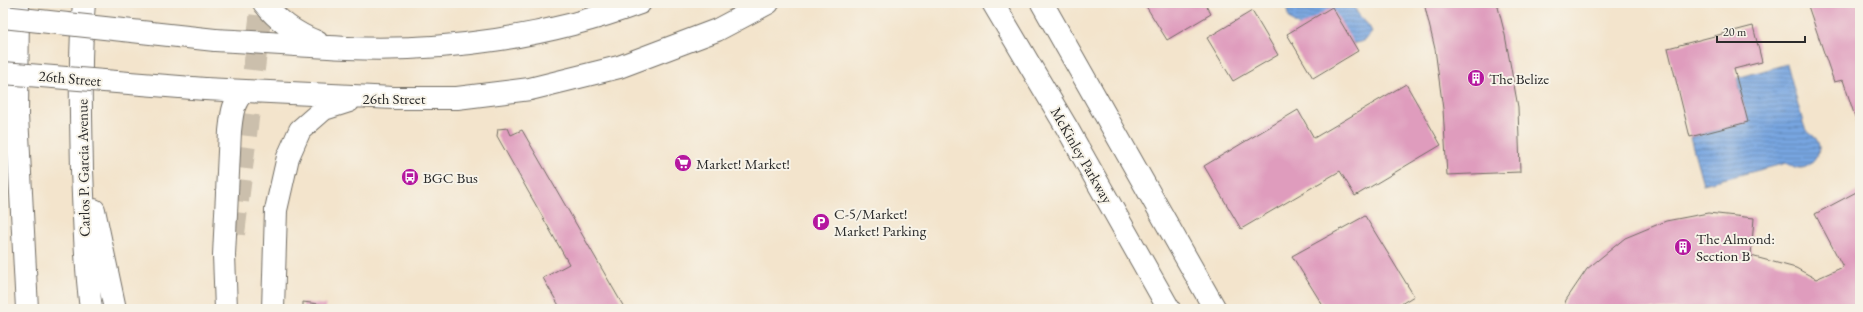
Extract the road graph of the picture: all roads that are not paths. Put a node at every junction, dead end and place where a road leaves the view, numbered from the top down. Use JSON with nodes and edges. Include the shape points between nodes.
{"nodes":[{"id":1,"x":18,"y":3,"type":"edge"},
{"id":2,"x":84,"y":3,"type":"edge"},
{"id":3,"x":264,"y":3,"type":"edge"},
{"id":4,"x":640,"y":3,"type":"edge"},
{"id":5,"x":768,"y":3,"type":"edge"},
{"id":6,"x":993,"y":3,"type":"edge"},
{"id":7,"x":1042,"y":3,"type":"edge"},
{"id":8,"x":3,"y":17,"type":"edge"},
{"id":9,"x":324,"y":45,"type":"junction"},
{"id":10,"x":3,"y":73,"type":"edge"},
{"id":11,"x":244,"y":92,"type":"junction"},
{"id":12,"x":359,"y":98,"type":"junction"},
{"id":13,"x":82,"y":143,"type":"junction"},
{"id":14,"x":27,"y":309,"type":"edge"},
{"id":15,"x":91,"y":309,"type":"edge"},
{"id":16,"x":115,"y":309,"type":"edge"},
{"id":17,"x":226,"y":309,"type":"edge"},
{"id":18,"x":273,"y":309,"type":"edge"},
{"id":19,"x":1169,"y":309,"type":"edge"},
{"id":20,"x":1215,"y":309,"type":"edge"}],
"edges":[{"from":1,"to":14,"type":"main road","via":[[16,115]]},
{"from":2,"to":13,"type":"main road","name":"Carlos P. Garcia Avenue","via":[[80,50]]},
{"from":3,"to":9,"type":"main road","via":[[280,20]]},
{"from":4,"to":9,"type":"main road","via":[[555,28],[487,41],[417,47],[348,48]]},
{"from":5,"to":12,"type":"main road","name":"26th Street","via":[[710,33],[619,67],[575,79],[481,96]]},
{"from":6,"to":19,"type":"main road","name":"McKinley Parkway"},
{"from":7,"to":20,"type":"main road"},
{"from":8,"to":9,"type":"main road","bridge":true,"via":[[215,40]]},
{"from":10,"to":11,"type":"main road","name":"26th Street","bridge":true},
{"from":11,"to":12,"type":"main road","name":"26th Street"},
{"from":11,"to":17,"type":"main road","via":[[236,99],[232,112],[224,255]]},
{"from":12,"to":18,"type":"main road","via":[[324,109],[300,130],[288,157],[276,210]]},
{"from":13,"to":15,"type":"main road","name":"Carlos P. Garcia Avenue","via":[[85,266]]},
{"from":13,"to":16,"type":"main road"}]}
